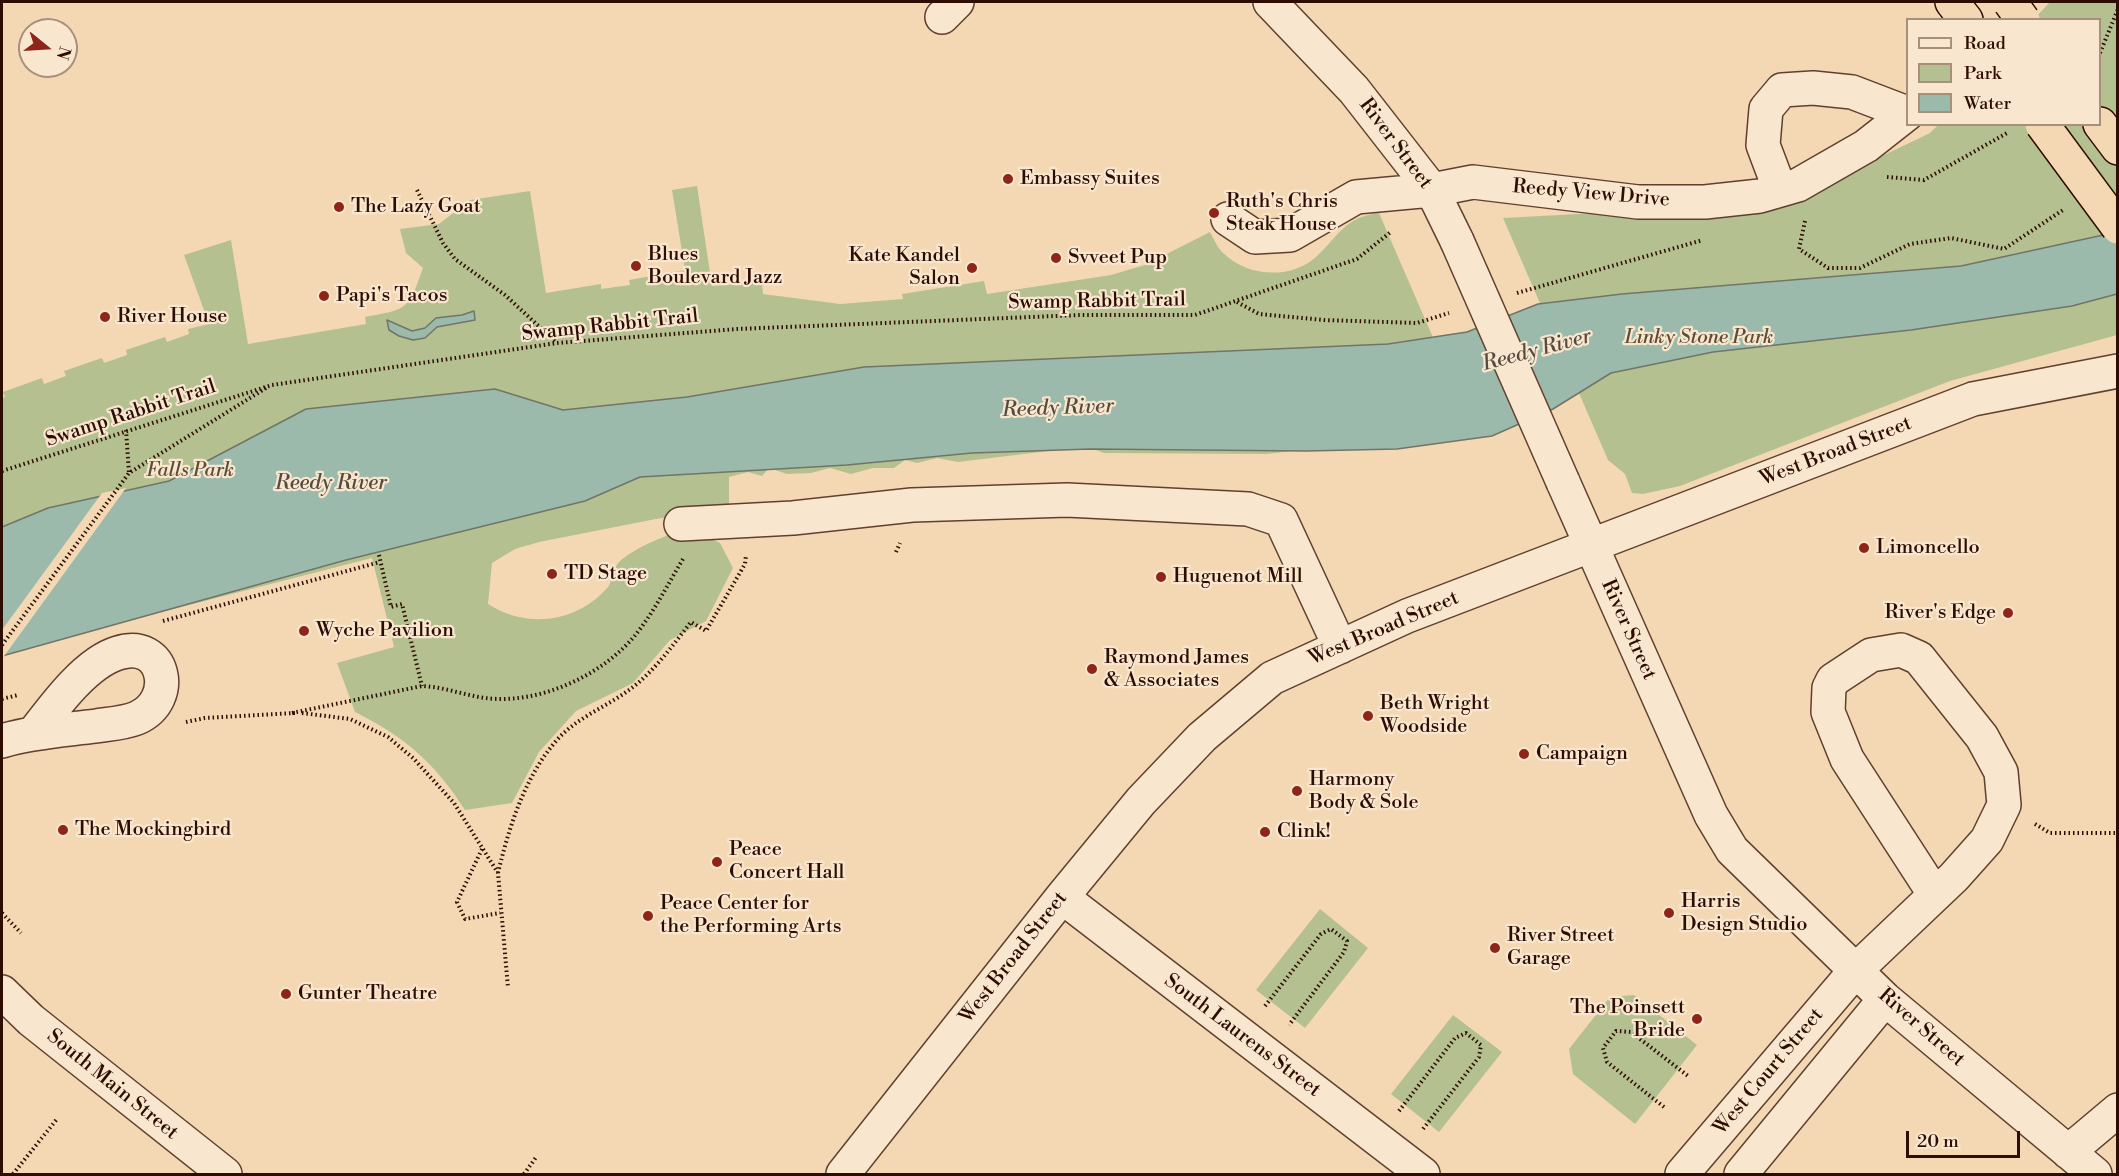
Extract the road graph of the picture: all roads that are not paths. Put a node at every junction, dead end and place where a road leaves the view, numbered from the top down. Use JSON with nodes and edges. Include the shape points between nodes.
{"nodes":[{"id":1,"x":1270,"y":2,"type":"edge"},
{"id":2,"x":1952,"y":2,"type":"edge"},
{"id":3,"x":2010,"y":2,"type":"edge"},
{"id":4,"x":2017,"y":2,"type":"edge"},
{"id":5,"x":1964,"y":18,"type":"edge"},
{"id":6,"x":2001,"y":18,"type":"edge"},
{"id":7,"x":2022,"y":18,"type":"edge"},
{"id":8,"x":1906,"y":113,"type":"edge"},
{"id":9,"x":1906,"y":114,"type":"edge"},
{"id":10,"x":2101,"y":125,"type":"edge"},
{"id":11,"x":2028,"y":127,"type":"edge"},
{"id":12,"x":2118,"y":148,"type":"edge"},
{"id":13,"x":1432,"y":190,"type":"junction"},
{"id":14,"x":1780,"y":190,"type":"junction"},
{"id":15,"x":1228,"y":219,"type":"dead end"},
{"id":16,"x":2118,"y":227,"type":"edge"},
{"id":17,"x":2118,"y":371,"type":"edge"},
{"id":18,"x":683,"y":539,"type":"road end"},
{"id":19,"x":1589,"y":546,"type":"junction"},
{"id":20,"x":1340,"y":647,"type":"junction"},
{"id":21,"x":33,"y":734,"type":"dead end"},
{"id":22,"x":2,"y":741,"type":"edge"},
{"id":23,"x":1935,"y":895,"type":"junction"},
{"id":24,"x":1062,"y":897,"type":"junction"},
{"id":25,"x":1856,"y":970,"type":"junction"},
{"id":26,"x":2,"y":993,"type":"edge"},
{"id":27,"x":1885,"y":999,"type":"junction"},
{"id":28,"x":2118,"y":1110,"type":"edge"},
{"id":29,"x":2068,"y":1152,"type":"junction"},
{"id":30,"x":225,"y":1174,"type":"edge"},
{"id":31,"x":843,"y":1174,"type":"edge"},
{"id":32,"x":1423,"y":1174,"type":"edge"},
{"id":33,"x":1682,"y":1174,"type":"edge"},
{"id":34,"x":1742,"y":1174,"type":"edge"},
{"id":35,"x":2095,"y":1174,"type":"edge"}],
"edges":[{"from":1,"to":13,"type":"street","name":"River Street","via":[[1354,90]]},
{"from":2,"to":5,"type":"highway"},
{"from":3,"to":7,"type":"highway","bridge":true},
{"from":4,"to":6,"type":"street"},
{"from":8,"to":14,"type":"street","via":[[1852,92],[1782,90],[1766,109],[1763,145]]},
{"from":9,"to":14,"type":"street","name":"Reedy View Drive","via":[[1866,146],[1798,185]]},
{"from":10,"to":12,"type":"highway"},
{"from":11,"to":16,"type":"highway","bridge":true},
{"from":13,"to":14,"type":"street","name":"Reedy View Drive","via":[[1473,182],[1638,202],[1705,202]]},
{"from":13,"to":15,"type":"street","name":"Reedy View Drive","via":[[1356,197],[1290,235],[1255,237]]},
{"from":13,"to":19,"type":"street","name":"River Street","bridge":true},
{"from":17,"to":19,"type":"street","name":"West Broad Street","via":[[1973,399]]},
{"from":18,"to":20,"type":"street","via":[[751,520],[912,505],[1067,500],[1248,509],[1281,520]]},
{"from":19,"to":20,"type":"street","name":"West Broad Street","via":[[1407,616]]},
{"from":19,"to":25,"type":"street","name":"River Street","via":[[1712,815],[1732,850]]},
{"from":20,"to":24,"type":"street","name":"West Broad Street","via":[[1272,678],[1202,737],[1141,801]]},
{"from":21,"to":22,"type":"street"},
{"from":23,"to":23,"type":"street","name":"West Court Street","via":[[1987,840],[2004,805],[2001,772],[1983,737],[1919,658],[1901,650],[1871,655],[1833,680],[1828,712],[1847,759]]},
{"from":23,"to":25,"type":"street","name":"West Court Street"},
{"from":24,"to":31,"type":"street","name":"West Broad Street"},
{"from":24,"to":32,"type":"street","name":"South Laurens Street"},
{"from":25,"to":27,"type":"street","name":"River Street"},
{"from":25,"to":33,"type":"street","name":"West Court Street"},
{"from":26,"to":30,"type":"street","name":"South Main Street"},
{"from":27,"to":29,"type":"street","name":"River Street"},
{"from":27,"to":34,"type":"street"},
{"from":28,"to":29,"type":"street"},
{"from":29,"to":35,"type":"street","name":"River Street"}]}
